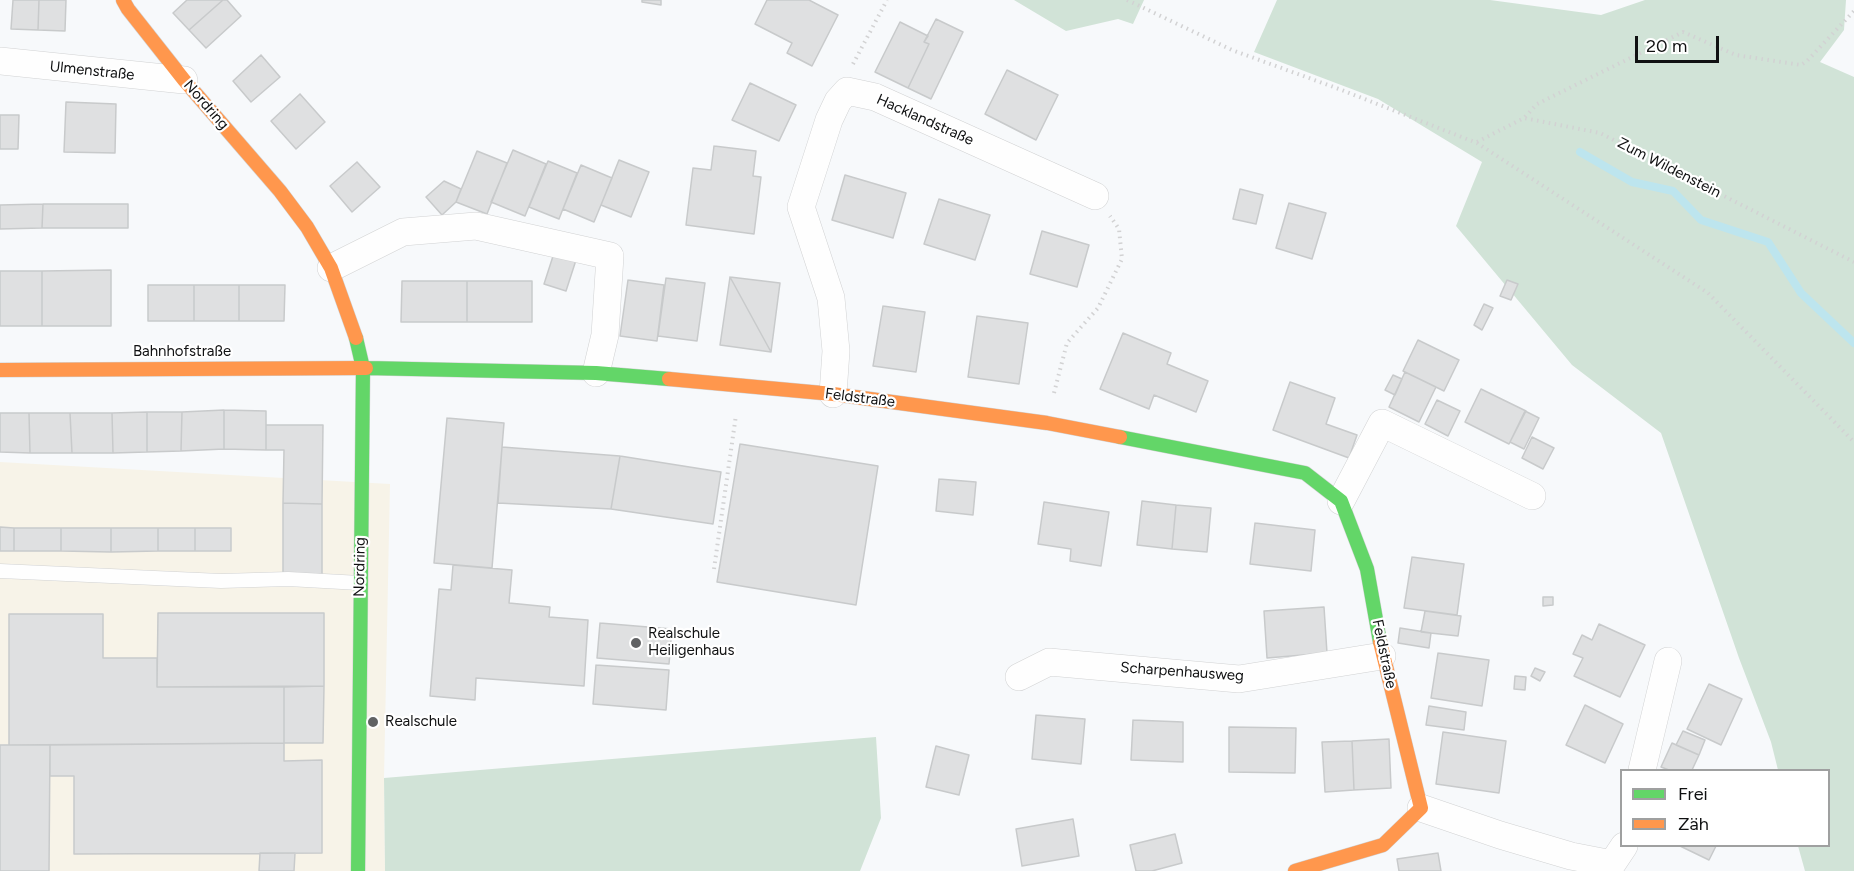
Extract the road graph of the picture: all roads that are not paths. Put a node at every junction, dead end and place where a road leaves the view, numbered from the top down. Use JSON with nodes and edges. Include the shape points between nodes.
{"nodes":[{"id":1,"x":123,"y":0,"type":"edge"},
{"id":2,"x":0,"y":61,"type":"edge"},
{"id":3,"x":184,"y":80,"type":"junction"},
{"id":4,"x":1095,"y":196,"type":"road end"},
{"id":5,"x":331,"y":268,"type":"junction"},
{"id":6,"x":363,"y":368,"type":"junction"},
{"id":7,"x":0,"y":370,"type":"edge"},
{"id":8,"x":596,"y":373,"type":"junction"},
{"id":9,"x":833,"y":394,"type":"junction"},
{"id":10,"x":1532,"y":496,"type":"dead end"},
{"id":11,"x":1341,"y":501,"type":"junction"},
{"id":12,"x":0,"y":571,"type":"edge"},
{"id":13,"x":360,"y":583,"type":"junction"},
{"id":14,"x":1382,"y":656,"type":"junction"},
{"id":15,"x":1668,"y":661,"type":"dead end"},
{"id":16,"x":1019,"y":677,"type":"dead end"},
{"id":17,"x":1642,"y":769,"type":"edge"},
{"id":18,"x":1421,"y":808,"type":"junction"},
{"id":19,"x":1623,"y":847,"type":"edge"},
{"id":20,"x":358,"y":871,"type":"edge"},
{"id":21,"x":1295,"y":871,"type":"edge"}],
"edges":[{"from":1,"to":3,"type":"street","name":"Nordring"},
{"from":2,"to":3,"type":"street","name":"Ulmenstraße"},
{"from":3,"to":5,"type":"street","name":"Nordring","via":[[280,191]]},
{"from":4,"to":9,"type":"street","name":"Hacklandstraße","via":[[876,97],[847,91],[829,120],[801,207],[831,298],[836,351]]},
{"from":5,"to":6,"type":"street","name":"Nordring"},
{"from":5,"to":8,"type":"street","via":[[403,232],[476,226],[610,256],[604,335]]},
{"from":6,"to":7,"type":"street","name":"Bahnhofstraße"},
{"from":6,"to":8,"type":"street","name":"Feldstraße"},
{"from":6,"to":13,"type":"street","name":"Nordring"},
{"from":8,"to":9,"type":"street","name":"Feldstraße"},
{"from":9,"to":11,"type":"street","name":"Feldstraße","via":[[1047,423],[1305,473]]},
{"from":10,"to":11,"type":"street","via":[[1382,423]]},
{"from":11,"to":14,"type":"street","name":"Feldstraße","via":[[1367,569]]},
{"from":12,"to":13,"type":"lane"},
{"from":13,"to":20,"type":"street","name":"Nordring"},
{"from":14,"to":16,"type":"street","name":"Scharpenhausweg","via":[[1239,679],[1049,662]]},
{"from":14,"to":18,"type":"street","name":"Feldstraße"},
{"from":15,"to":17,"type":"street"},
{"from":18,"to":19,"type":"street","via":[[1500,836],[1612,864]]},
{"from":18,"to":21,"type":"street","via":[[1383,845]]}]}
